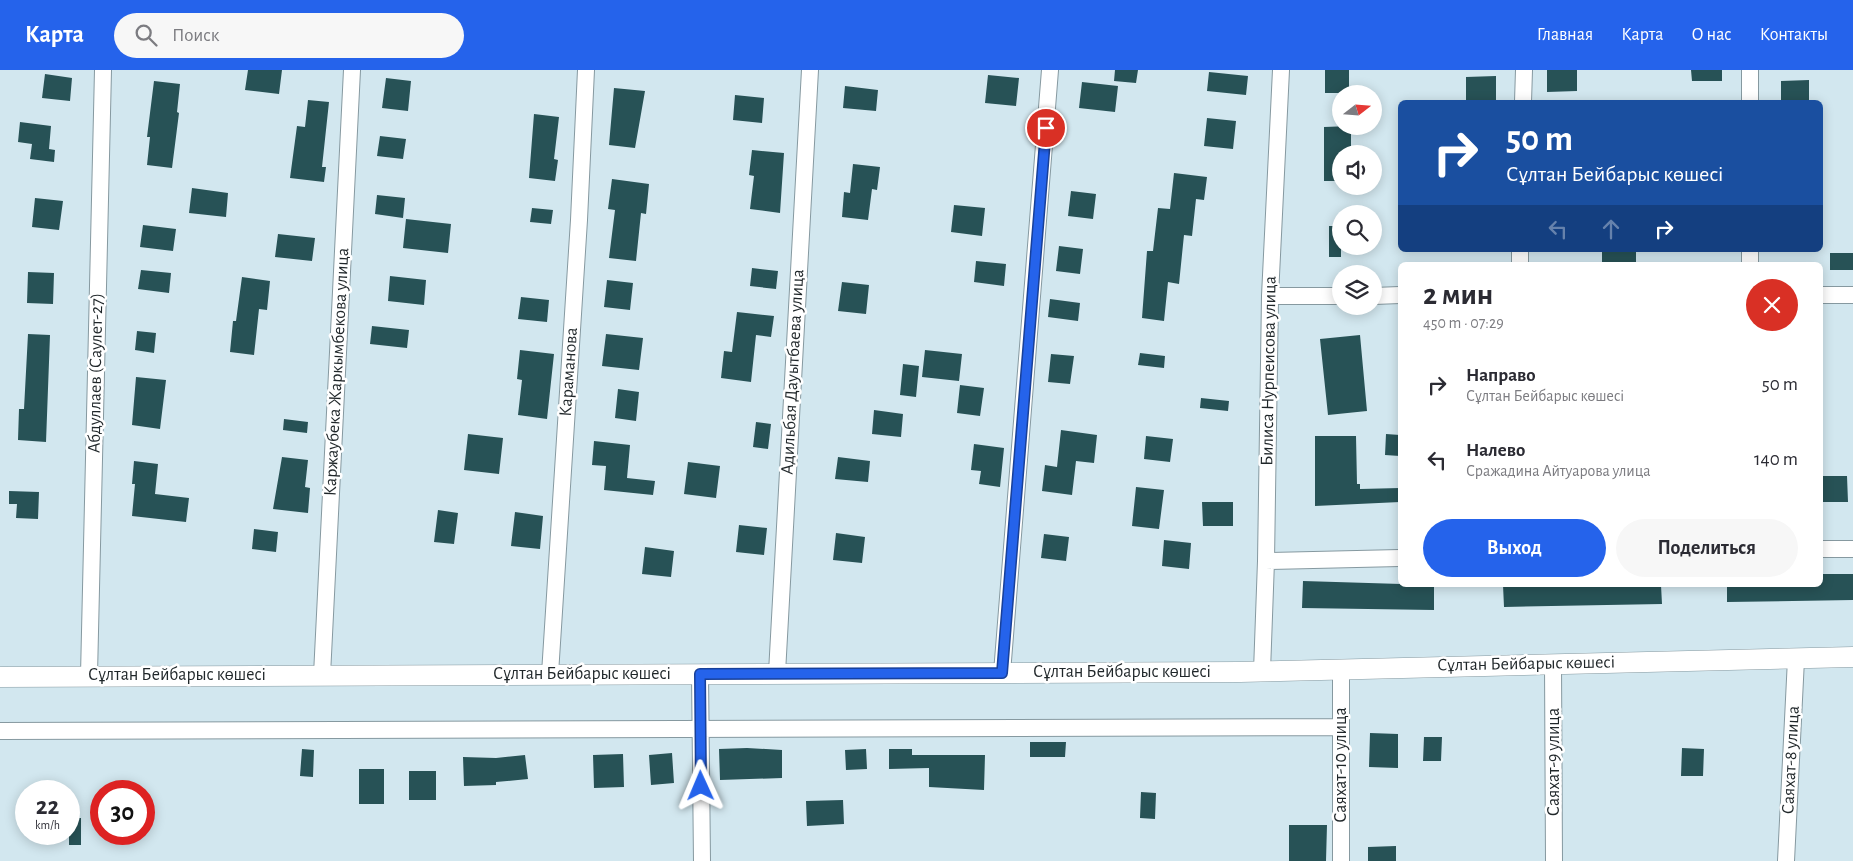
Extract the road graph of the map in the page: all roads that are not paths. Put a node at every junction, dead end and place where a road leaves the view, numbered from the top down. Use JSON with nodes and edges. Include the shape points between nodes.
{"nodes":[{"id":1,"x":103,"y":70,"type":"edge"},
{"id":2,"x":352,"y":70,"type":"edge"},
{"id":3,"x":586,"y":70,"type":"edge"},
{"id":4,"x":810,"y":70,"type":"edge"},
{"id":5,"x":1050,"y":70,"type":"edge"},
{"id":6,"x":1281,"y":70,"type":"edge"},
{"id":7,"x":1524,"y":70,"type":"edge"},
{"id":8,"x":1750,"y":70,"type":"edge"},
{"id":9,"x":1523,"y":100,"type":"edge"},
{"id":10,"x":1750,"y":100,"type":"edge"},
{"id":11,"x":1823,"y":295,"type":"edge"},
{"id":12,"x":1853,"y":295,"type":"edge"},
{"id":13,"x":1270,"y":296,"type":"junction"},
{"id":14,"x":1332,"y":296,"type":"edge"},
{"id":15,"x":1382,"y":296,"type":"edge"},
{"id":16,"x":1398,"y":296,"type":"edge"},
{"id":17,"x":1823,"y":549,"type":"edge"},
{"id":18,"x":1853,"y":549,"type":"edge"},
{"id":19,"x":1398,"y":558,"type":"edge"},
{"id":20,"x":1266,"y":561,"type":"junction"},
{"id":21,"x":1853,"y":656,"type":"edge"},
{"id":22,"x":1796,"y":659,"type":"junction"},
{"id":23,"x":1553,"y":663,"type":"junction"},
{"id":24,"x":1341,"y":669,"type":"junction"},
{"id":25,"x":1262,"y":672,"type":"junction"},
{"id":26,"x":777,"y":673,"type":"junction"},
{"id":27,"x":1002,"y":673,"type":"junction"},
{"id":28,"x":550,"y":674,"type":"junction"},
{"id":29,"x":700,"y":674,"type":"junction"},
{"id":30,"x":89,"y":675,"type":"junction"},
{"id":31,"x":322,"y":675,"type":"junction"},
{"id":32,"x":0,"y":677,"type":"edge"},
{"id":33,"x":1341,"y":727,"type":"junction"},
{"id":34,"x":701,"y":729,"type":"junction"},
{"id":35,"x":0,"y":731,"type":"edge"},
{"id":36,"x":702,"y":861,"type":"edge"},
{"id":37,"x":1341,"y":861,"type":"edge"},
{"id":38,"x":1554,"y":861,"type":"edge"},
{"id":39,"x":1786,"y":861,"type":"edge"}],
"edges":[{"from":1,"to":30,"type":"street","name":"Абдуллаев (Саулет-27)"},
{"from":2,"to":31,"type":"street","name":"Каржаубека Жаркымбекова улица"},
{"from":3,"to":28,"type":"street","name":"Караманова"},
{"from":4,"to":26,"type":"street","name":"Адильбая Дауытбаева улица"},
{"from":5,"to":27,"type":"street"},
{"from":6,"to":13,"type":"street","name":"Билиса Нурпеисова улица"},
{"from":7,"to":9,"type":"street"},
{"from":8,"to":10,"type":"street"},
{"from":11,"to":12,"type":"street"},
{"from":13,"to":14,"type":"street"},
{"from":13,"to":20,"type":"street","name":"Билиса Нурпеисова улица"},
{"from":15,"to":16,"type":"street"},
{"from":17,"to":18,"type":"street"},
{"from":19,"to":20,"type":"street"},
{"from":20,"to":25,"type":"street","name":"Билиса Нурпеисова улица"},
{"from":21,"to":22,"type":"main road","name":"Сұлтан Бейбарыс көшесі"},
{"from":22,"to":23,"type":"main road","name":"Сұлтан Бейбарыс көшесі"},
{"from":22,"to":39,"type":"street","name":"Саяхат-8 улица"},
{"from":23,"to":24,"type":"main road","name":"Сұлтан Бейбарыс көшесі"},
{"from":23,"to":38,"type":"street","name":"Саяхат-9 улица"},
{"from":24,"to":25,"type":"main road","name":"Сұлтан Бейбарыс көшесі"},
{"from":24,"to":33,"type":"street","name":"Саяхат-10 улица"},
{"from":25,"to":27,"type":"main road","name":"Сұлтан Бейбарыс көшесі"},
{"from":26,"to":27,"type":"main road","name":"Сұлтан Бейбарыс көшесі"},
{"from":26,"to":29,"type":"main road","name":"Сұлтан Бейбарыс көшесі"},
{"from":28,"to":29,"type":"main road","name":"Сұлтан Бейбарыс көшесі"},
{"from":28,"to":31,"type":"main road","name":"Сұлтан Бейбарыс көшесі"},
{"from":29,"to":34,"type":"street"},
{"from":30,"to":31,"type":"main road","name":"Сұлтан Бейбарыс көшесі"},
{"from":30,"to":32,"type":"main road","name":"Сұлтан Бейбарыс көшесі"},
{"from":33,"to":34,"type":"street"},
{"from":33,"to":37,"type":"street","name":"Саяхат-10 улица"},
{"from":34,"to":35,"type":"street"},
{"from":34,"to":36,"type":"street"}]}
